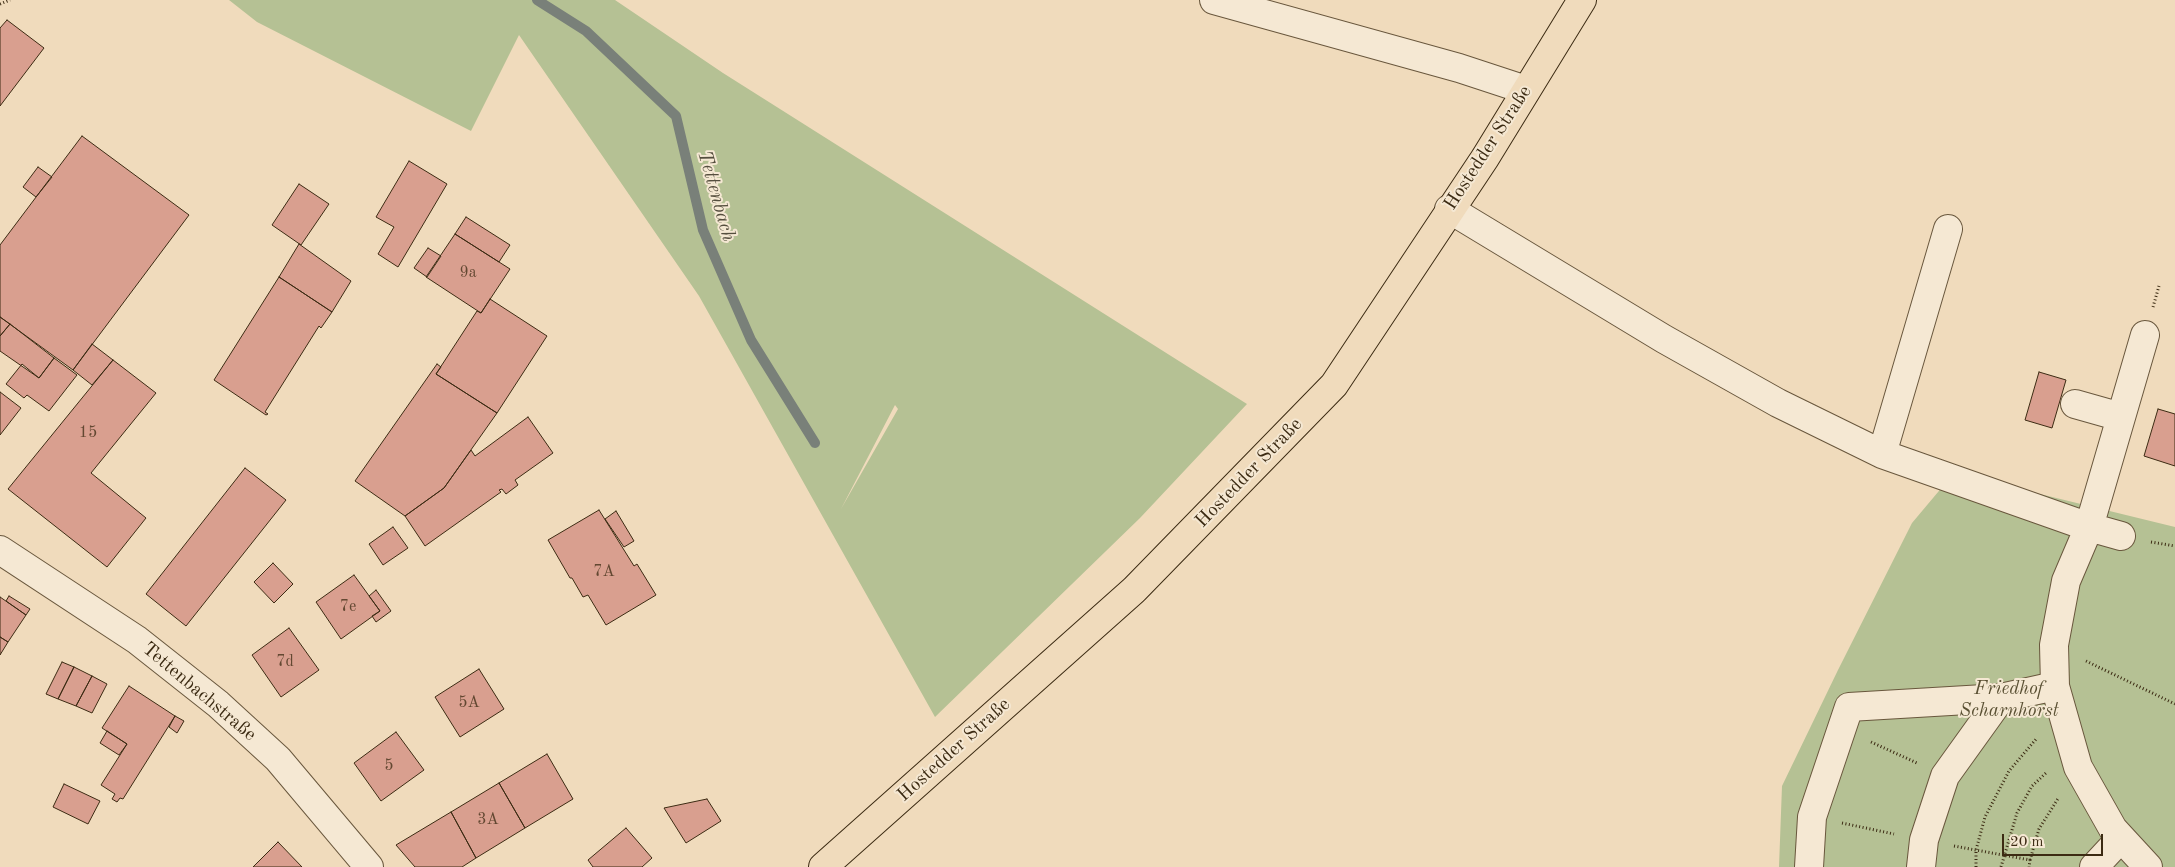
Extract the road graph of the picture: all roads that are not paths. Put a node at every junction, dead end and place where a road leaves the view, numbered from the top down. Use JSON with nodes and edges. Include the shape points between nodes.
{"nodes":[{"id":1,"x":1214,"y":0,"type":"edge"},
{"id":2,"x":1582,"y":0,"type":"edge"},
{"id":3,"x":1526,"y":90,"type":"junction"},
{"id":4,"x":1449,"y":210,"type":"junction"},
{"id":5,"x":1948,"y":230,"type":"dead end"},
{"id":6,"x":2144,"y":336,"type":"dead end"},
{"id":7,"x":2075,"y":404,"type":"dead end"},
{"id":8,"x":2121,"y":417,"type":"junction"},
{"id":9,"x":1882,"y":454,"type":"junction"},
{"id":10,"x":2089,"y":528,"type":"junction"},
{"id":11,"x":2121,"y":536,"type":"dead end"},
{"id":12,"x":0,"y":550,"type":"edge"},
{"id":13,"x":2056,"y":686,"type":"junction"},
{"id":14,"x":2011,"y":694,"type":"junction"},
{"id":15,"x":2121,"y":838,"type":"junction"},
{"id":16,"x":369,"y":867,"type":"edge"},
{"id":17,"x":823,"y":867,"type":"edge"},
{"id":18,"x":1809,"y":867,"type":"edge"},
{"id":19,"x":1921,"y":867,"type":"edge"},
{"id":20,"x":2094,"y":867,"type":"edge"},
{"id":21,"x":2148,"y":867,"type":"edge"}],
"edges":[{"from":1,"to":3,"type":"street","via":[[1460,68]]},
{"from":2,"to":3,"type":"main road","name":"Hostedder Straße"},
{"from":3,"to":4,"type":"main road","name":"Hostedder Straße"},
{"from":4,"to":9,"type":"street","via":[[1664,339],[1778,403]]},
{"from":4,"to":17,"type":"main road","name":"Hostedder Straße","via":[[1334,385],[1134,590]]},
{"from":5,"to":9,"type":"street"},
{"from":6,"to":8,"type":"street"},
{"from":7,"to":8,"type":"street"},
{"from":8,"to":10,"type":"street"},
{"from":9,"to":10,"type":"street"},
{"from":10,"to":11,"type":"street"},
{"from":10,"to":13,"type":"street","via":[[2066,581],[2054,645]]},
{"from":12,"to":16,"type":"street","name":"Tettenbachstraße","via":[[137,640],[218,704],[278,759]]},
{"from":13,"to":14,"type":"street"},
{"from":13,"to":15,"type":"street","via":[[2081,774]]},
{"from":14,"to":18,"type":"street","via":[[1849,707],[1812,818]]},
{"from":14,"to":19,"type":"street","via":[[1945,776],[1924,840]]},
{"from":15,"to":20,"type":"street"},
{"from":15,"to":21,"type":"street"}]}
